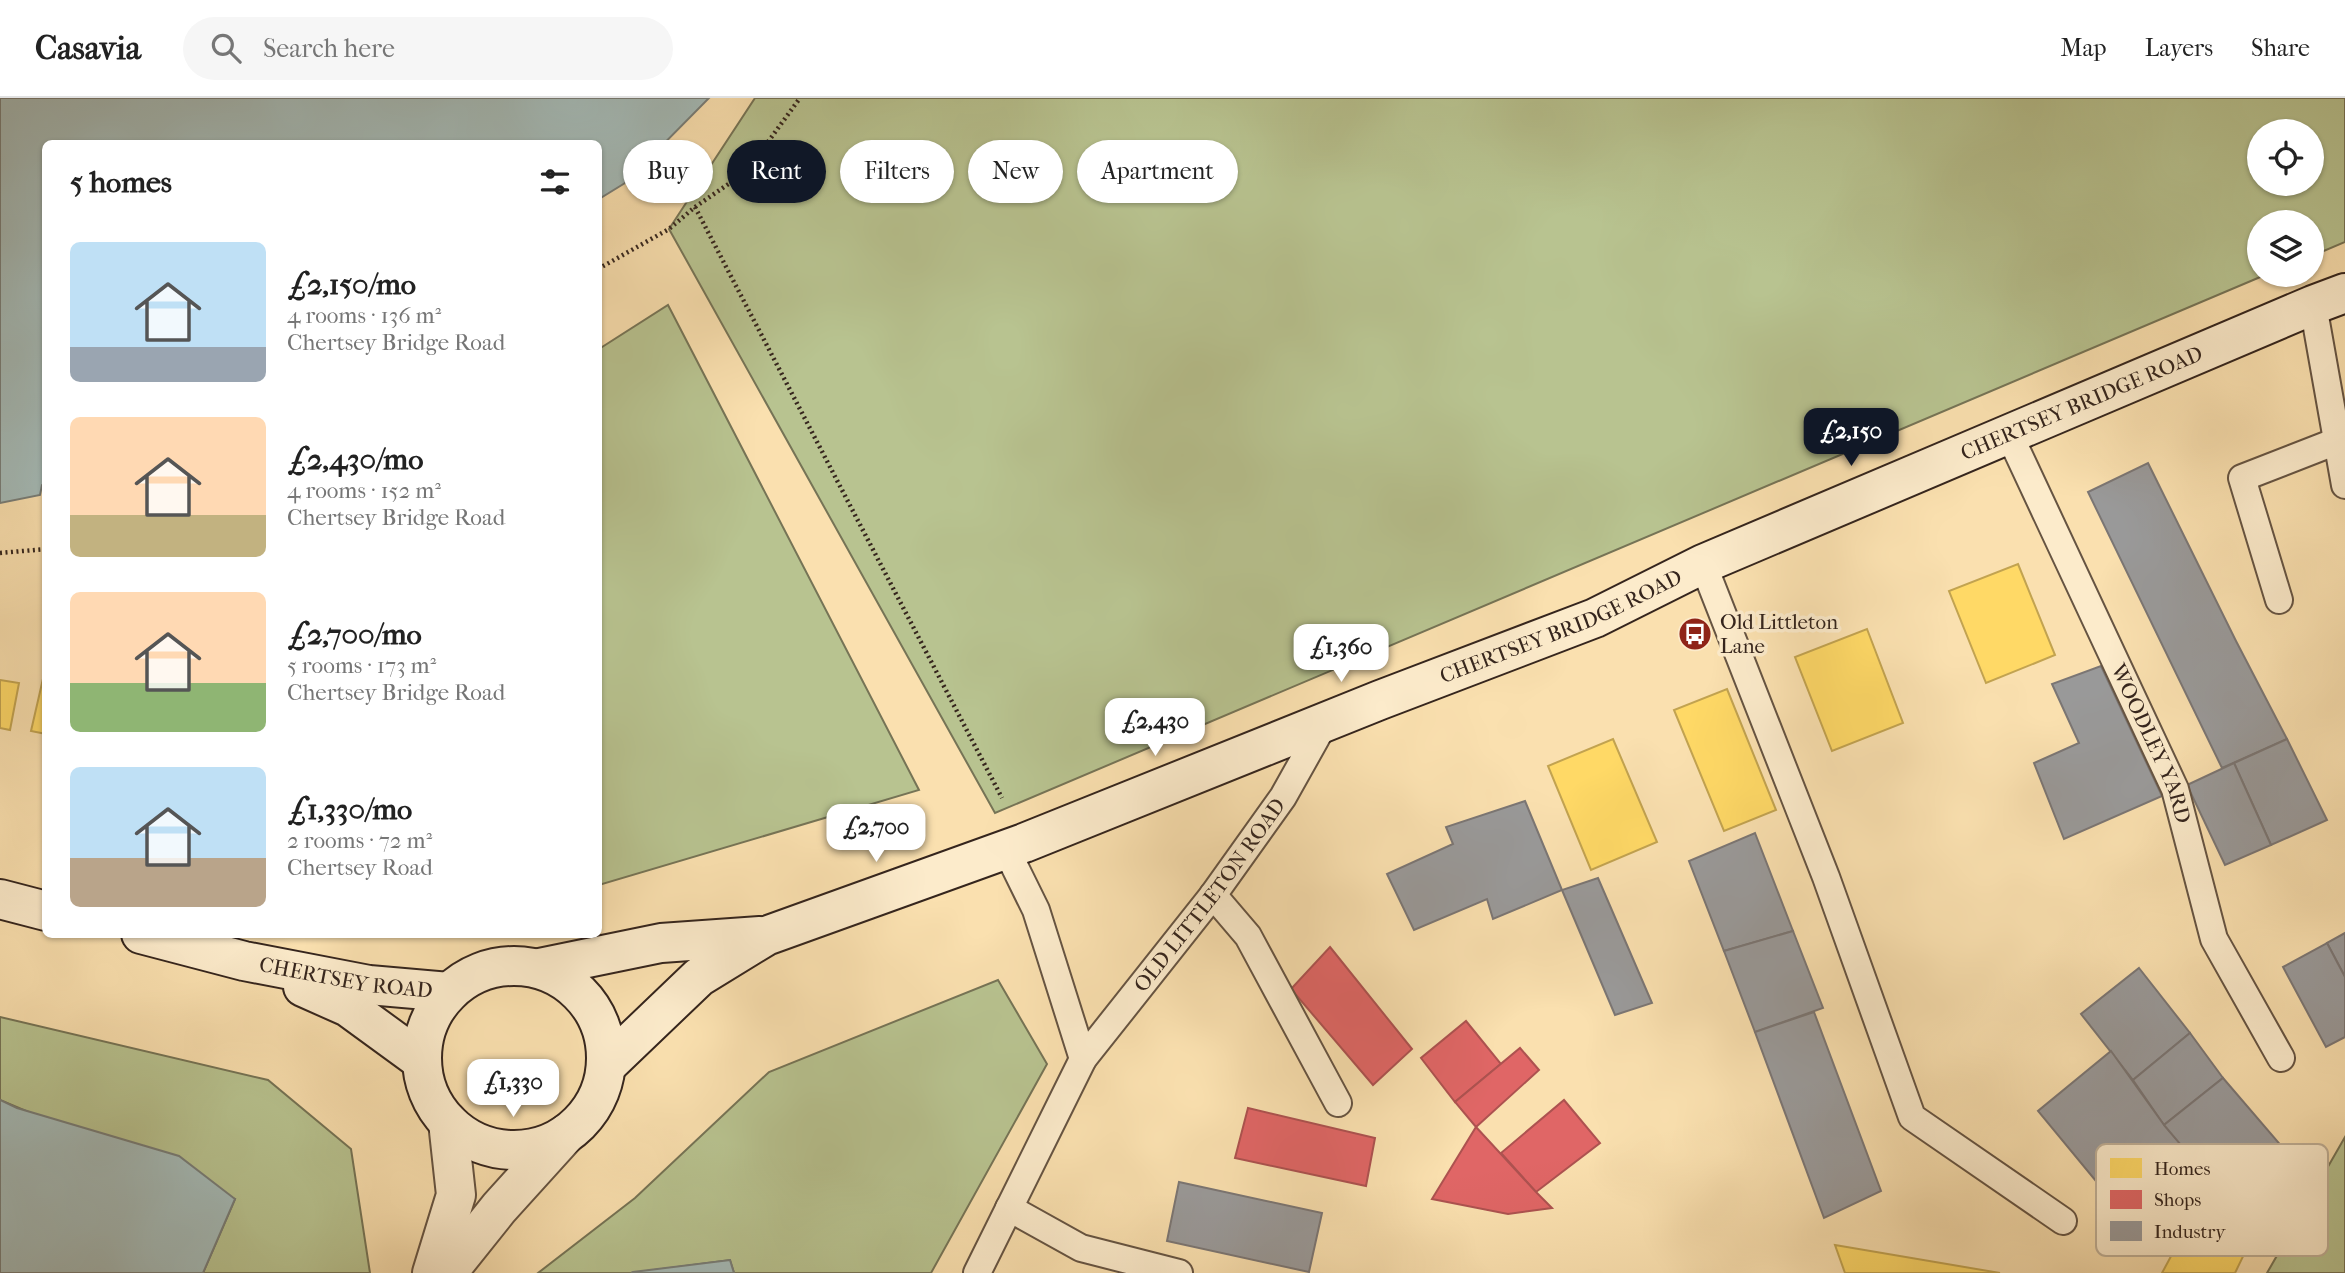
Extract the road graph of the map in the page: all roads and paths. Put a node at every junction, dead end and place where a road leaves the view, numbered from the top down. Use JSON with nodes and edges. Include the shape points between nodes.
{"nodes":[{"id":1,"x":800,"y":98,"type":"edge"},
{"id":2,"x":695,"y":207,"type":"junction"},
{"id":3,"x":602,"y":267,"type":"edge"},
{"id":4,"x":2329,"y":299,"type":"edge"},
{"id":5,"x":2008,"y":434,"type":"junction"},
{"id":6,"x":2337,"y":441,"type":"junction"},
{"id":7,"x":2345,"y":485,"type":"edge"},
{"id":8,"x":42,"y":550,"type":"edge"},
{"id":9,"x":0,"y":553,"type":"edge"},
{"id":10,"x":1703,"y":564,"type":"junction"},
{"id":11,"x":2279,"y":600,"type":"dead end"},
{"id":12,"x":1325,"y":722,"type":"junction"},
{"id":13,"x":982,"y":759,"type":"dead end"},
{"id":14,"x":1006,"y":849,"type":"junction"},
{"id":15,"x":1213,"y":895,"type":"junction"},
{"id":16,"x":0,"y":899,"type":"edge"},
{"id":17,"x":42,"y":910,"type":"edge"},
{"id":18,"x":766,"y":936,"type":"junction"},
{"id":19,"x":156,"y":938,"type":"edge"},
{"id":20,"x":244,"y":961,"type":"junction"},
{"id":21,"x":539,"y":968,"type":"junction"},
{"id":22,"x":450,"y":992,"type":"junction"},
{"id":23,"x":2281,"y":1058,"type":"dead end"},
{"id":24,"x":1083,"y":1059,"type":"junction"},
{"id":25,"x":422,"y":1060,"type":"junction"},
{"id":26,"x":607,"y":1065,"type":"junction"},
{"id":27,"x":1338,"y":1103,"type":"dead end"},
{"id":28,"x":448,"y":1122,"type":"junction"},
{"id":29,"x":566,"y":1134,"type":"junction"},
{"id":30,"x":1009,"y":1208,"type":"junction"},
{"id":31,"x":2063,"y":1221,"type":"dead end"},
{"id":32,"x":432,"y":1273,"type":"edge"},
{"id":33,"x":447,"y":1273,"type":"edge"},
{"id":34,"x":977,"y":1273,"type":"edge"},
{"id":35,"x":1179,"y":1273,"type":"edge"}],
"edges":[{"from":1,"to":2,"type":"path","via":[[746,172]]},
{"from":2,"to":3,"type":"path","via":[[669,229]]},
{"from":2,"to":13,"type":"path"},
{"from":4,"to":5,"type":"main road","name":"CHERTSEY BRIDGE ROAD"},
{"from":4,"to":6,"type":"lane"},
{"from":5,"to":10,"type":"main road","name":"CHERTSEY BRIDGE ROAD"},
{"from":5,"to":23,"type":"lane","name":"WOODLEY YARD","via":[[2175,789],[2214,939]]},
{"from":6,"to":7,"type":"lane"},
{"from":6,"to":11,"type":"lane","via":[[2242,478]]},
{"from":8,"to":9,"type":"path"},
{"from":10,"to":12,"type":"main road","name":"CHERTSEY BRIDGE ROAD","via":[[1595,618]]},
{"from":10,"to":31,"type":"lane","via":[[1826,877],[1912,1117]]},
{"from":12,"to":14,"type":"main road","name":"CHERTSEY BRIDGE ROAD"},
{"from":12,"to":15,"type":"lane","name":"OLD LITTLETON ROAD","via":[[1283,797]]},
{"from":14,"to":18,"type":"main road","name":"CHERTSEY BRIDGE ROAD"},
{"from":14,"to":24,"type":"lane","via":[[1035,910]]},
{"from":15,"to":24,"type":"lane","name":"OLD LITTLETON ROAD"},
{"from":15,"to":27,"type":"lane","via":[[1248,936]]},
{"from":16,"to":17,"type":"main road"},
{"from":18,"to":21,"type":"main road","name":"CHERTSEY BRIDGE ROAD","via":[[661,943]]},
{"from":18,"to":26,"type":"main road","name":"CHERTSEY BRIDGE ROAD","via":[[699,977]]},
{"from":19,"to":20,"type":"main road","name":"CHERTSEY ROAD"},
{"from":20,"to":22,"type":"main road","name":"CHERTSEY ROAD","via":[[369,985]]},
{"from":20,"to":25,"type":"main road","name":"CHERTSEY ROAD","via":[[348,1007]]},
{"from":21,"to":22,"type":"main road","via":[[507,965],[476,973]]},
{"from":21,"to":26,"type":"main road","via":[[578,991],[597,1016],[607,1047]]},
{"from":22,"to":25,"type":"main road","via":[[424,1034]]},
{"from":24,"to":30,"type":"lane","name":"OLD LITTLETON ROAD"},
{"from":25,"to":28,"type":"main road","via":[[428,1092]]},
{"from":26,"to":29,"type":"main road","via":[[599,1096]]},
{"from":28,"to":29,"type":"main road","via":[[474,1141],[505,1149],[537,1147]]},
{"from":28,"to":32,"type":"main road","via":[[456,1195]]},
{"from":29,"to":33,"type":"main road"},
{"from":30,"to":34,"type":"lane","name":"OLD LITTLETON ROAD"},
{"from":30,"to":35,"type":"lane","via":[[1081,1248]]}]}
